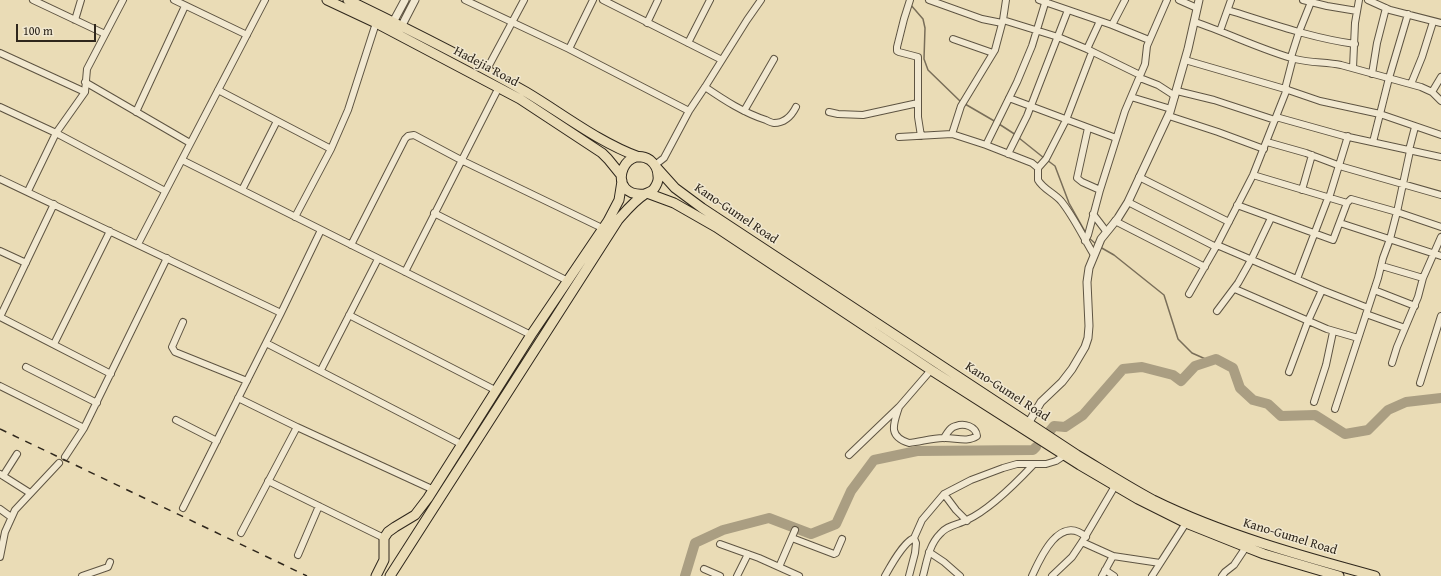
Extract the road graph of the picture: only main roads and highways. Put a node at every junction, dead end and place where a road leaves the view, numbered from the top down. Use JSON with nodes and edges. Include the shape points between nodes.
{"nodes":[{"id":1,"x":327,"y":0,"type":"edge"},
{"id":2,"x":348,"y":0,"type":"edge"},
{"id":3,"x":395,"y":28,"type":"junction"},
{"id":4,"x":639,"y":157,"type":"junction"},
{"id":5,"x":656,"y":167,"type":"junction"},
{"id":6,"x":621,"y":178,"type":"junction"},
{"id":7,"x":646,"y":194,"type":"junction"},
{"id":8,"x":885,"y":334,"type":"junction"},
{"id":9,"x":1172,"y":512,"type":"junction"},
{"id":10,"x":1341,"y":573,"type":"edge"},
{"id":11,"x":376,"y":576,"type":"edge"},
{"id":12,"x":390,"y":576,"type":"edge"},
{"id":13,"x":1375,"y":576,"type":"edge"}],
"edges":[{"from":1,"to":3,"type":"main road","name":"Hadejia Road","via":[[376,23]]},
{"from":2,"to":3,"type":"main road","name":"Hadejia Road"},
{"from":3,"to":4,"type":"main road","name":"Hadejia Road","via":[[526,92],[611,146]]},
{"from":3,"to":6,"type":"main road","name":"Hadejia Road","via":[[520,100],[602,153]]},
{"from":4,"to":5,"type":"main road","via":[[645,158]]},
{"from":4,"to":6,"type":"main road","via":[[624,165]]},
{"from":5,"to":7,"type":"main road","via":[[656,186]]},
{"from":5,"to":8,"type":"main road","name":"Kano-Gumel Road","via":[[675,188],[702,208]]},
{"from":6,"to":7,"type":"main road","via":[[625,188],[631,192],[638,195]]},
{"from":6,"to":11,"type":"main road","via":[[618,200],[602,228],[530,335],[434,490],[415,515],[388,532],[384,538],[384,560]]},
{"from":7,"to":8,"type":"main road","name":"Kano-Gumel Road","via":[[678,205],[716,227]]},
{"from":7,"to":12,"type":"main road","via":[[626,211],[608,236]]},
{"from":8,"to":9,"type":"main road","name":"Kano-Gumel Road"},
{"from":8,"to":9,"type":"main road","name":"Kano-Gumel Road","via":[[931,370],[1065,456],[1115,486]]},
{"from":9,"to":10,"type":"main road","name":"Kano-Gumel Road"},
{"from":9,"to":10,"type":"main road","name":"Kano-Gumel Road","via":[[1186,523],[1264,554]]},
{"from":10,"to":13,"type":"main road","name":"Kano-Gumel Road"}]}
